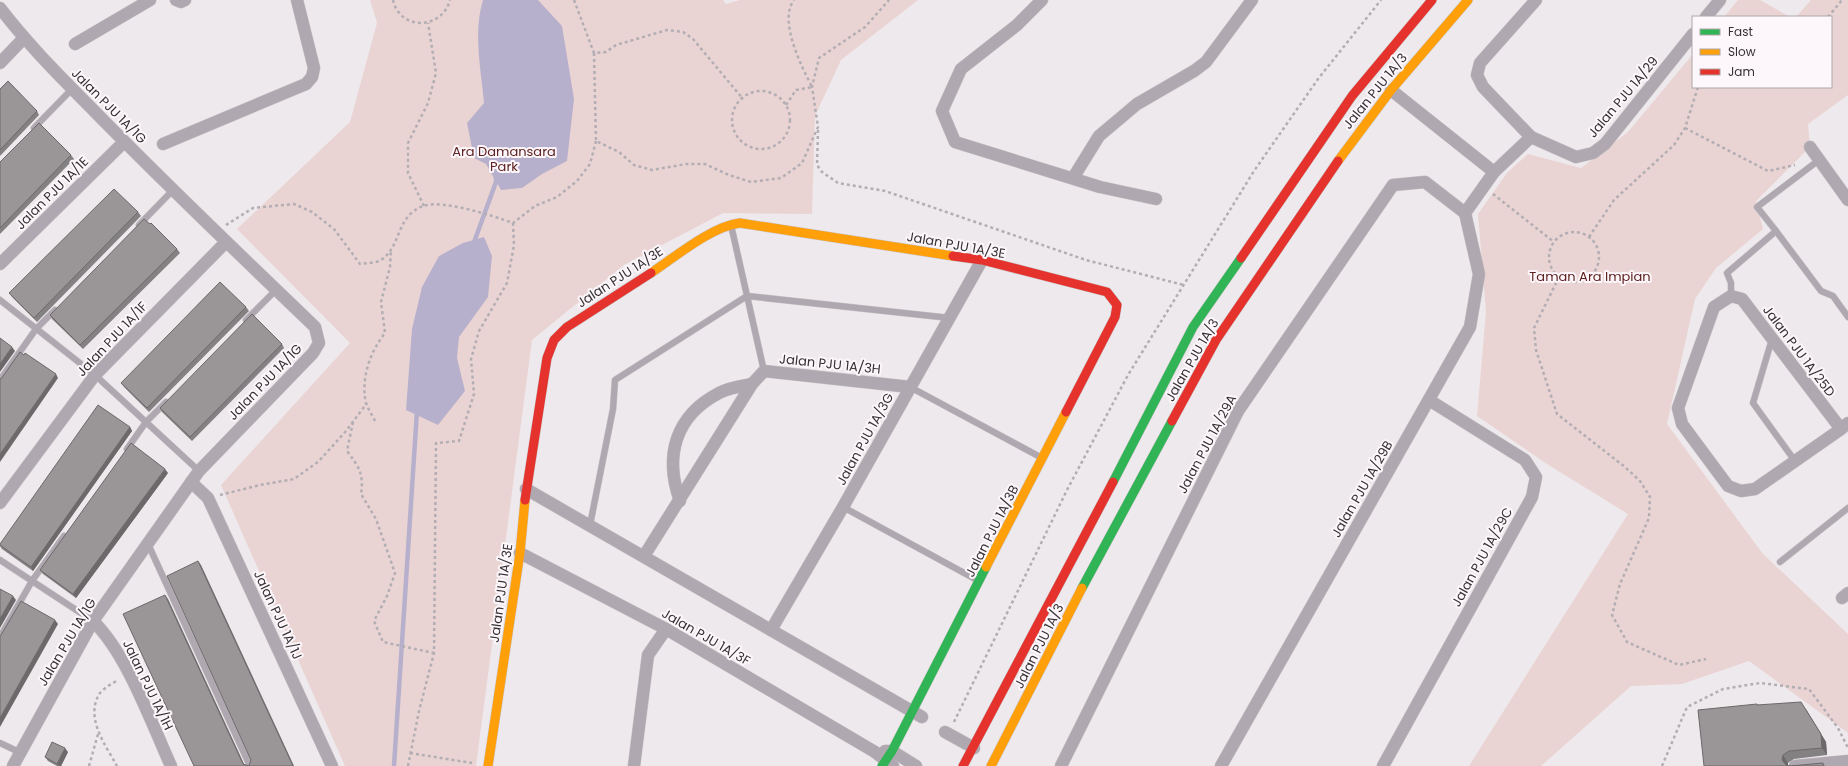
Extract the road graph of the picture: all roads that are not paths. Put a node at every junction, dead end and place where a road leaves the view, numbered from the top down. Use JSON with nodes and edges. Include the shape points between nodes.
{"nodes":[{"id":1,"x":150,"y":0,"type":"edge"},
{"id":2,"x":176,"y":0,"type":"edge"},
{"id":3,"x":185,"y":0,"type":"edge"},
{"id":4,"x":297,"y":0,"type":"edge"},
{"id":5,"x":1042,"y":0,"type":"edge"},
{"id":6,"x":1252,"y":0,"type":"edge"},
{"id":7,"x":1432,"y":0,"type":"edge"},
{"id":8,"x":1468,"y":0,"type":"edge"},
{"id":9,"x":1536,"y":0,"type":"edge"},
{"id":10,"x":1720,"y":0,"type":"edge"},
{"id":11,"x":0,"y":8,"type":"edge"},
{"id":12,"x":1707,"y":16,"type":"edge"},
{"id":13,"x":1692,"y":35,"type":"edge"},
{"id":14,"x":23,"y":39,"type":"junction"},
{"id":15,"x":75,"y":44,"type":"dead end"},
{"id":16,"x":0,"y":63,"type":"edge"},
{"id":17,"x":72,"y":89,"type":"junction"},
{"id":18,"x":1391,"y":90,"type":"junction"},
{"id":19,"x":28,"y":134,"type":"edge"},
{"id":20,"x":1531,"y":138,"type":"junction"},
{"id":21,"x":124,"y":142,"type":"junction"},
{"id":22,"x":163,"y":144,"type":"dead end"},
{"id":23,"x":1810,"y":147,"type":"dead end"},
{"id":24,"x":1819,"y":160,"type":"junction"},
{"id":25,"x":1494,"y":172,"type":"junction"},
{"id":26,"x":1073,"y":178,"type":"junction"},
{"id":27,"x":173,"y":190,"type":"junction"},
{"id":28,"x":1156,"y":199,"type":"dead end"},
{"id":29,"x":1848,"y":200,"type":"edge"},
{"id":30,"x":1465,"y":213,"type":"junction"},
{"id":31,"x":731,"y":224,"type":"junction"},
{"id":32,"x":135,"y":229,"type":"edge"},
{"id":33,"x":1776,"y":231,"type":"junction"},
{"id":34,"x":226,"y":242,"type":"junction"},
{"id":35,"x":982,"y":260,"type":"junction"},
{"id":36,"x":0,"y":264,"type":"edge"},
{"id":37,"x":276,"y":290,"type":"junction"},
{"id":38,"x":747,"y":296,"type":"junction"},
{"id":39,"x":1731,"y":296,"type":"junction"},
{"id":40,"x":0,"y":300,"type":"edge"},
{"id":41,"x":1117,"y":305,"type":"joint"},
{"id":42,"x":58,"y":307,"type":"edge"},
{"id":43,"x":1848,"y":317,"type":"edge"},
{"id":44,"x":950,"y":318,"type":"junction"},
{"id":45,"x":244,"y":323,"type":"edge"},
{"id":46,"x":36,"y":329,"type":"junction"},
{"id":47,"x":1772,"y":337,"type":"junction"},
{"id":48,"x":764,"y":371,"type":"junction"},
{"id":49,"x":95,"y":375,"type":"junction"},
{"id":50,"x":0,"y":380,"type":"edge"},
{"id":51,"x":752,"y":384,"type":"junction"},
{"id":52,"x":910,"y":387,"type":"junction"},
{"id":53,"x":173,"y":395,"type":"edge"},
{"id":54,"x":1429,"y":400,"type":"junction"},
{"id":55,"x":146,"y":422,"type":"junction"},
{"id":56,"x":1844,"y":426,"type":"edge"},
{"id":57,"x":123,"y":454,"type":"edge"},
{"id":58,"x":1043,"y":459,"type":"junction"},
{"id":59,"x":1795,"y":461,"type":"junction"},
{"id":60,"x":199,"y":471,"type":"junction"},
{"id":61,"x":191,"y":482,"type":"junction"},
{"id":62,"x":526,"y":489,"type":"junction"},
{"id":63,"x":680,"y":501,"type":"junction"},
{"id":64,"x":0,"y":502,"type":"edge"},
{"id":65,"x":843,"y":507,"type":"junction"},
{"id":66,"x":1848,"y":508,"type":"edge"},
{"id":67,"x":590,"y":525,"type":"junction"},
{"id":68,"x":68,"y":530,"type":"edge"},
{"id":69,"x":148,"y":544,"type":"junction"},
{"id":70,"x":520,"y":553,"type":"junction"},
{"id":71,"x":644,"y":556,"type":"junction"},
{"id":72,"x":0,"y":560,"type":"edge"},
{"id":73,"x":1780,"y":562,"type":"dead end"},
{"id":74,"x":32,"y":581,"type":"junction"},
{"id":75,"x":980,"y":582,"type":"junction"},
{"id":76,"x":93,"y":621,"type":"junction"},
{"id":77,"x":666,"y":629,"type":"junction"},
{"id":78,"x":772,"y":630,"type":"junction"},
{"id":79,"x":0,"y":636,"type":"edge"},
{"id":80,"x":917,"y":714,"type":"junction"},
{"id":81,"x":947,"y":733,"type":"road end"},
{"id":82,"x":0,"y":743,"type":"edge"},
{"id":83,"x":974,"y":748,"type":"junction"},
{"id":84,"x":19,"y":752,"type":"junction"},
{"id":85,"x":888,"y":761,"type":"edge"},
{"id":86,"x":1848,"y":761,"type":"edge"},
{"id":87,"x":12,"y":766,"type":"edge"},
{"id":88,"x":171,"y":766,"type":"edge"},
{"id":89,"x":250,"y":766,"type":"edge"},
{"id":90,"x":332,"y":766,"type":"edge"},
{"id":91,"x":489,"y":766,"type":"edge"},
{"id":92,"x":634,"y":766,"type":"edge"},
{"id":93,"x":916,"y":766,"type":"edge"},
{"id":94,"x":962,"y":766,"type":"edge"},
{"id":95,"x":991,"y":766,"type":"edge"},
{"id":96,"x":1061,"y":766,"type":"edge"},
{"id":97,"x":1220,"y":766,"type":"edge"},
{"id":98,"x":1383,"y":766,"type":"edge"},
{"id":99,"x":1795,"y":766,"type":"edge"}],
"edges":[{"from":1,"to":15,"type":"street"},
{"from":2,"to":3,"type":"street"},
{"from":4,"to":22,"type":"street","via":[[314,68],[312,77],[306,84]]},
{"from":5,"to":26,"type":"street","via":[[1017,25],[961,69],[942,111],[955,142]]},
{"from":6,"to":26,"type":"street","via":[[1206,62],[1137,104],[1099,136]]},
{"from":7,"to":83,"type":"street","name":"Jalan PJU 1A/3","via":[[1352,96],[1193,327]]},
{"from":8,"to":18,"type":"street","name":"Jalan PJU 1A/3"},
{"from":9,"to":20,"type":"street","name":"Jalan PJU 1A/29","via":[[1480,63],[1477,75],[1483,87]]},
{"from":10,"to":12,"type":"street"},
{"from":11,"to":14,"type":"street","name":"Jalan PJU 1A/1G"},
{"from":13,"to":20,"type":"street","name":"Jalan PJU 1A/29","via":[[1605,144],[1592,153],[1576,157]]},
{"from":14,"to":16,"type":"street"},
{"from":14,"to":17,"type":"street","name":"Jalan PJU 1A/1G"},
{"from":17,"to":19,"type":"lane"},
{"from":17,"to":21,"type":"street","name":"Jalan PJU 1A/1G"},
{"from":18,"to":25,"type":"street"},
{"from":18,"to":95,"type":"street","name":"Jalan PJU 1A/3","via":[[1352,141],[1216,340],[1078,596]]},
{"from":20,"to":25,"type":"street"},
{"from":21,"to":27,"type":"street","name":"Jalan PJU 1A/1G"},
{"from":21,"to":36,"type":"street","name":"Jalan PJU 1A/1E"},
{"from":23,"to":24,"type":"street"},
{"from":24,"to":29,"type":"street"},
{"from":24,"to":33,"type":"lane","via":[[1757,207]]},
{"from":25,"to":30,"type":"street"},
{"from":26,"to":28,"type":"street","via":[[1100,187]]},
{"from":27,"to":32,"type":"lane"},
{"from":27,"to":34,"type":"street","name":"Jalan PJU 1A/1G"},
{"from":30,"to":54,"type":"street","name":"Jalan PJU 1A/29B","via":[[1479,274],[1470,327]]},
{"from":30,"to":96,"type":"street","name":"Jalan PJU 1A/29A","via":[[1425,182],[1393,185],[1238,411]]},
{"from":31,"to":35,"type":"street","name":"Jalan PJU 1A/3E","via":[[740,223]]},
{"from":31,"to":38,"type":"lane"},
{"from":31,"to":62,"type":"street","name":"Jalan PJU 1A/3E","via":[[718,229],[568,326],[554,340],[547,358]]},
{"from":33,"to":39,"type":"lane","via":[[1727,273],[1731,283]]},
{"from":33,"to":43,"type":"lane","via":[[1821,291],[1833,296]]},
{"from":34,"to":37,"type":"street","name":"Jalan PJU 1A/1G"},
{"from":34,"to":49,"type":"street","name":"Jalan PJU 1A/1F"},
{"from":35,"to":41,"type":"street","name":"Jalan PJU 1A/3E","via":[[1107,292]]},
{"from":35,"to":44,"type":"street","name":"Jalan PJU 1A/3G"},
{"from":37,"to":45,"type":"lane"},
{"from":37,"to":60,"type":"street","name":"Jalan PJU 1A/1G","via":[[315,327],[318,343],[313,353]]},
{"from":38,"to":44,"type":"lane"},
{"from":38,"to":48,"type":"lane"},
{"from":38,"to":67,"type":"lane","via":[[615,380],[613,409]]},
{"from":39,"to":47,"type":"street","name":"Jalan PJU 1A/25D","via":[[1742,299]]},
{"from":39,"to":59,"type":"street","via":[[1714,307],[1678,408],[1682,424],[1728,486],[1741,491],[1754,489]]},
{"from":40,"to":46,"type":"lane"},
{"from":41,"to":58,"type":"street","name":"Jalan PJU 1A/3B","via":[[1115,317]]},
{"from":42,"to":46,"type":"lane"},
{"from":44,"to":52,"type":"street","name":"Jalan PJU 1A/3G"},
{"from":46,"to":49,"type":"lane"},
{"from":46,"to":50,"type":"lane"},
{"from":47,"to":56,"type":"street","name":"Jalan PJU 1A/25D"},
{"from":47,"to":59,"type":"lane","via":[[1753,403]]},
{"from":48,"to":51,"type":"street","name":"Jalan PJU 1A/3H"},
{"from":48,"to":52,"type":"street","name":"Jalan PJU 1A/3H"},
{"from":49,"to":55,"type":"lane"},
{"from":49,"to":64,"type":"street","name":"Jalan PJU 1A/1F"},
{"from":51,"to":63,"type":"street","name":"Jalan PJU 1A/3H"},
{"from":51,"to":63,"type":"street","via":[[720,392],[694,409],[682,425],[672,468]]},
{"from":52,"to":58,"type":"lane"},
{"from":52,"to":65,"type":"street","name":"Jalan PJU 1A/3G"},
{"from":53,"to":55,"type":"lane"},
{"from":54,"to":97,"type":"street","name":"Jalan PJU 1A/29B"},
{"from":54,"to":98,"type":"street","name":"Jalan PJU 1A/29C","via":[[1525,460],[1536,477],[1532,497]]},
{"from":55,"to":57,"type":"lane"},
{"from":55,"to":60,"type":"lane"},
{"from":56,"to":59,"type":"street"},
{"from":58,"to":75,"type":"street","name":"Jalan PJU 1A/3B"},
{"from":60,"to":61,"type":"street","name":"Jalan PJU 1A/1G"},
{"from":61,"to":69,"type":"street","name":"Jalan PJU 1A/1G"},
{"from":61,"to":90,"type":"street","name":"Jalan PJU 1A/1J","via":[[208,498]]},
{"from":62,"to":67,"type":"street"},
{"from":62,"to":70,"type":"street","name":"Jalan PJU 1A/3E"},
{"from":63,"to":71,"type":"street","name":"Jalan PJU 1A/3H"},
{"from":65,"to":75,"type":"lane"},
{"from":65,"to":78,"type":"street","name":"Jalan PJU 1A/3G"},
{"from":66,"to":73,"type":"lane"},
{"from":67,"to":71,"type":"street"},
{"from":68,"to":74,"type":"lane"},
{"from":69,"to":76,"type":"street","name":"Jalan PJU 1A/1G"},
{"from":69,"to":89,"type":"lane"},
{"from":70,"to":77,"type":"street","name":"Jalan PJU 1A/3F"},
{"from":70,"to":91,"type":"street","name":"Jalan PJU 1A/3E"},
{"from":71,"to":78,"type":"street"},
{"from":72,"to":74,"type":"lane"},
{"from":74,"to":76,"type":"lane"},
{"from":74,"to":79,"type":"lane"},
{"from":75,"to":80,"type":"street","name":"Jalan PJU 1A/3B"},
{"from":76,"to":84,"type":"street","name":"Jalan PJU 1A/1G"},
{"from":76,"to":88,"type":"street","name":"Jalan PJU 1A/1H","via":[[104,632],[128,672]]},
{"from":77,"to":85,"type":"street","name":"Jalan PJU 1A/3F"},
{"from":77,"to":92,"type":"street","via":[[648,655]]},
{"from":78,"to":80,"type":"street"},
{"from":80,"to":85,"type":"street","name":"Jalan PJU 1A/3B"},
{"from":81,"to":83,"type":"street"},
{"from":82,"to":84,"type":"lane"},
{"from":83,"to":94,"type":"street","name":"Jalan PJU 1A/3"},
{"from":84,"to":87,"type":"street","name":"Jalan PJU 1A/1G"},
{"from":85,"to":93,"type":"street"},
{"from":86,"to":99,"type":"street"}]}
